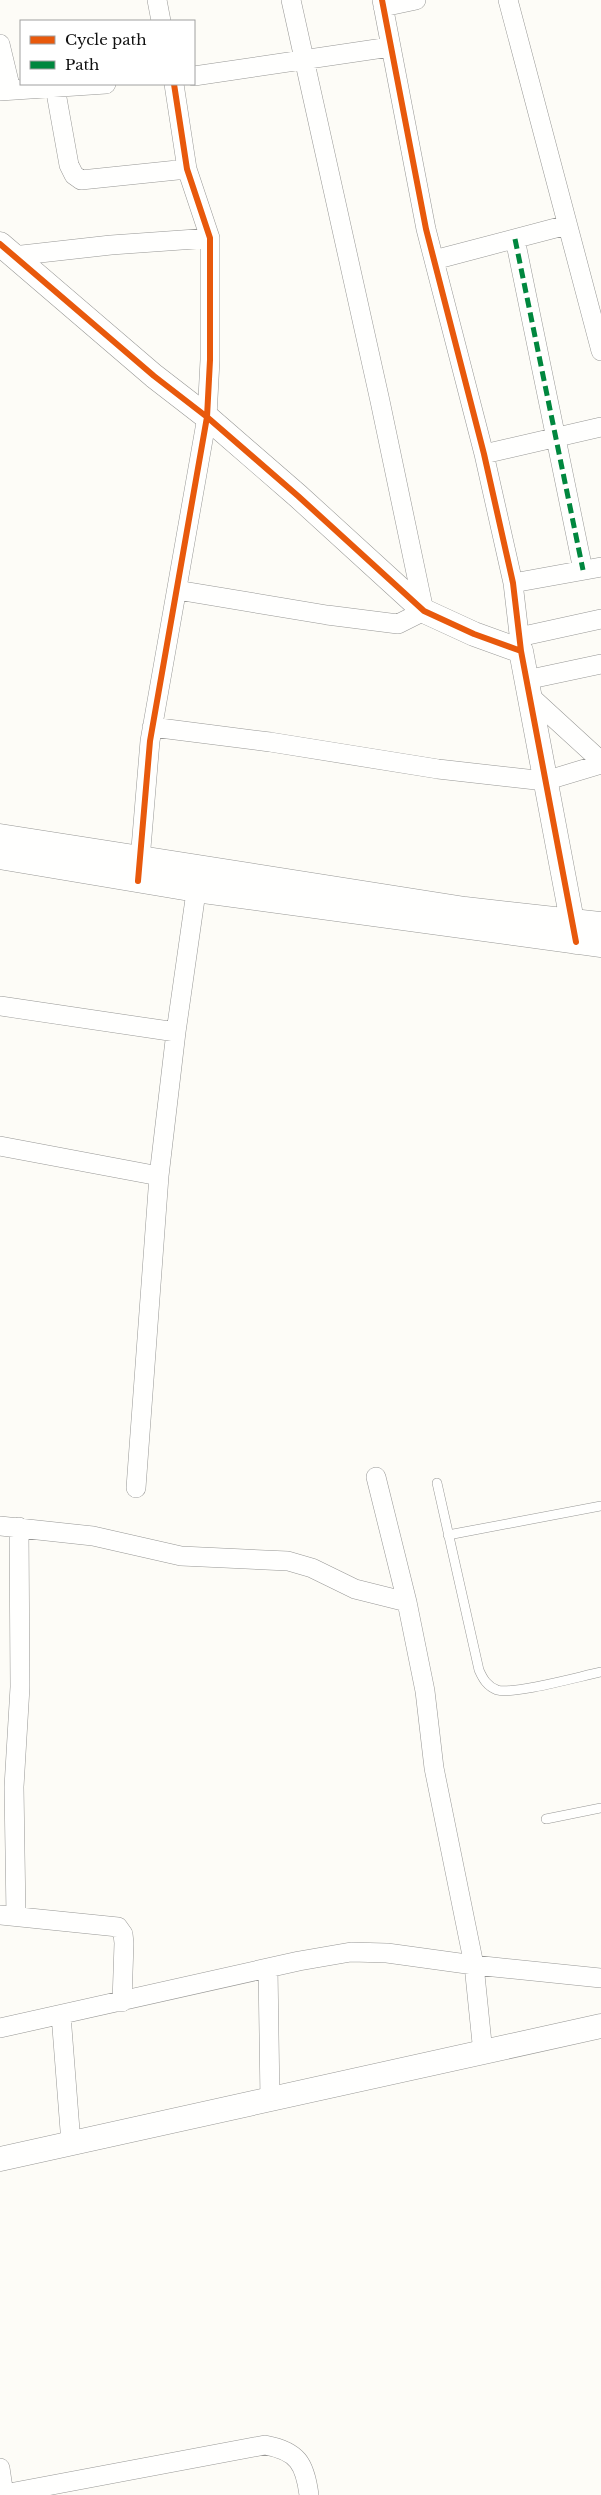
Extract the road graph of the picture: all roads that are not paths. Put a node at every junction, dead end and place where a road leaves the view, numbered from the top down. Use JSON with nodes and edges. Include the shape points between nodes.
{"nodes":[{"id":1,"x":157,"y":0,"type":"edge"},
{"id":2,"x":291,"y":0,"type":"edge"},
{"id":3,"x":416,"y":0,"type":"edge"},
{"id":4,"x":508,"y":0,"type":"edge"},
{"id":5,"x":382,"y":4,"type":"edge"},
{"id":6,"x":161,"y":20,"type":"edge"},
{"id":7,"x":0,"y":44,"type":"edge"},
{"id":8,"x":390,"y":47,"type":"junction"},
{"id":9,"x":304,"y":60,"type":"junction"},
{"id":10,"x":195,"y":76,"type":"edge"},
{"id":11,"x":89,"y":85,"type":"edge"},
{"id":12,"x":174,"y":85,"type":"edge"},
{"id":13,"x":55,"y":87,"type":"junction"},
{"id":14,"x":6,"y":90,"type":"edge"},
{"id":15,"x":188,"y":169,"type":"junction"},
{"id":16,"x":567,"y":225,"type":"junction"},
{"id":17,"x":210,"y":238,"type":"junction"},
{"id":18,"x":514,"y":239,"type":"junction"},
{"id":19,"x":7,"y":250,"type":"edge"},
{"id":20,"x":434,"y":260,"type":"junction"},
{"id":21,"x":601,"y":351,"type":"edge"},
{"id":22,"x":207,"y":417,"type":"junction"},
{"id":23,"x":601,"y":427,"type":"edge"},
{"id":24,"x":554,"y":437,"type":"junction"},
{"id":25,"x":484,"y":454,"type":"junction"},
{"id":26,"x":592,"y":569,"type":"edge"},
{"id":27,"x":513,"y":582,"type":"junction"},
{"id":28,"x":177,"y":590,"type":"junction"},
{"id":29,"x":424,"y":611,"type":"junction"},
{"id":30,"x":601,"y":619,"type":"edge"},
{"id":31,"x":520,"y":644,"type":"junction"},
{"id":32,"x":601,"y":664,"type":"edge"},
{"id":33,"x":529,"y":689,"type":"junction"},
{"id":34,"x":152,"y":727,"type":"junction"},
{"id":35,"x":601,"y":762,"type":"edge"},
{"id":36,"x":545,"y":781,"type":"junction"},
{"id":37,"x":0,"y":836,"type":"edge"},
{"id":38,"x":0,"y":857,"type":"edge"},
{"id":39,"x":140,"y":857,"type":"junction"},
{"id":40,"x":200,"y":866,"type":"junction"},
{"id":41,"x":138,"y":881,"type":"junction"},
{"id":42,"x":196,"y":890,"type":"junction"},
{"id":43,"x":601,"y":924,"type":"edge"},
{"id":44,"x":574,"y":931,"type":"junction"},
{"id":45,"x":601,"y":945,"type":"edge"},
{"id":46,"x":0,"y":1006,"type":"edge"},
{"id":47,"x":176,"y":1032,"type":"junction"},
{"id":48,"x":0,"y":1146,"type":"edge"},
{"id":49,"x":159,"y":1176,"type":"junction"},
{"id":50,"x":376,"y":1476,"type":"dead end"},
{"id":51,"x":437,"y":1484,"type":"dead end"},
{"id":52,"x":136,"y":1488,"type":"dead end"},
{"id":53,"x":601,"y":1506,"type":"edge"},
{"id":54,"x":9,"y":1526,"type":"edge"},
{"id":55,"x":448,"y":1535,"type":"junction"},
{"id":56,"x":407,"y":1602,"type":"junction"},
{"id":57,"x":601,"y":1672,"type":"edge"},
{"id":58,"x":601,"y":1808,"type":"edge"},
{"id":59,"x":546,"y":1819,"type":"dead end"},
{"id":60,"x":8,"y":1916,"type":"edge"},
{"id":61,"x":474,"y":1966,"type":"junction"},
{"id":62,"x":268,"y":1968,"type":"junction"},
{"id":63,"x":601,"y":1978,"type":"edge"},
{"id":64,"x":122,"y":2002,"type":"junction"},
{"id":65,"x":61,"y":2015,"type":"junction"},
{"id":66,"x":601,"y":2026,"type":"edge"},
{"id":67,"x":0,"y":2028,"type":"edge"},
{"id":68,"x":483,"y":2053,"type":"junction"},
{"id":69,"x":270,"y":2100,"type":"junction"},
{"id":70,"x":72,"y":2143,"type":"junction"},
{"id":71,"x":0,"y":2159,"type":"edge"},
{"id":72,"x":0,"y":2468,"type":"edge"},
{"id":73,"x":4,"y":2494,"type":"edge"},
{"id":74,"x":310,"y":2495,"type":"edge"}],
"edges":[{"from":1,"to":6,"type":"street"},
{"from":2,"to":9,"type":"street"},
{"from":3,"to":5,"type":"street"},
{"from":4,"to":16,"type":"street"},
{"from":5,"to":8,"type":"street"},
{"from":7,"to":14,"type":"street"},
{"from":8,"to":9,"type":"street"},
{"from":8,"to":20,"type":"street"},
{"from":9,"to":10,"type":"street"},
{"from":9,"to":29,"type":"street"},
{"from":11,"to":13,"type":"street"},
{"from":12,"to":15,"type":"street"},
{"from":13,"to":14,"type":"street"},
{"from":13,"to":15,"type":"street","via":[[69,165],[81,180]]},
{"from":15,"to":17,"type":"street"},
{"from":16,"to":18,"type":"street"},
{"from":16,"to":21,"type":"street"},
{"from":17,"to":19,"type":"street"},
{"from":17,"to":22,"type":"street"},
{"from":18,"to":20,"type":"street"},
{"from":18,"to":24,"type":"street"},
{"from":19,"to":22,"type":"street"},
{"from":20,"to":25,"type":"street"},
{"from":22,"to":28,"type":"street"},
{"from":22,"to":29,"type":"street"},
{"from":23,"to":24,"type":"street"},
{"from":24,"to":25,"type":"street"},
{"from":24,"to":26,"type":"street"},
{"from":25,"to":27,"type":"street"},
{"from":26,"to":27,"type":"street"},
{"from":27,"to":31,"type":"street"},
{"from":28,"to":29,"type":"street","via":[[398,624]]},
{"from":28,"to":34,"type":"street"},
{"from":29,"to":31,"type":"street","via":[[474,634]]},
{"from":30,"to":31,"type":"street"},
{"from":31,"to":33,"type":"street"},
{"from":32,"to":33,"type":"street"},
{"from":33,"to":35,"type":"street"},
{"from":33,"to":36,"type":"street"},
{"from":34,"to":36,"type":"street","via":[[438,769]]},
{"from":34,"to":39,"type":"street"},
{"from":35,"to":36,"type":"street"},
{"from":36,"to":44,"type":"street"},
{"from":37,"to":39,"type":"street"},
{"from":38,"to":41,"type":"street"},
{"from":39,"to":40,"type":"street"},
{"from":39,"to":41,"type":"street"},
{"from":40,"to":42,"type":"street"},
{"from":40,"to":44,"type":"street","via":[[465,909]]},
{"from":41,"to":42,"type":"street"},
{"from":42,"to":44,"type":"street"},
{"from":42,"to":47,"type":"street"},
{"from":43,"to":44,"type":"street"},
{"from":44,"to":45,"type":"street"},
{"from":46,"to":47,"type":"street"},
{"from":47,"to":49,"type":"street"},
{"from":48,"to":49,"type":"street"},
{"from":49,"to":52,"type":"street"},
{"from":50,"to":56,"type":"street"},
{"from":51,"to":55,"type":"lane"},
{"from":53,"to":55,"type":"lane"},
{"from":54,"to":56,"type":"street","via":[[93,1536],[181,1556],[288,1561],[312,1568],[355,1589]]},
{"from":54,"to":60,"type":"street","via":[[20,1687]]},
{"from":55,"to":57,"type":"lane","via":[[484,1682],[498,1690],[514,1690]]},
{"from":56,"to":61,"type":"street","via":[[425,1690],[434,1768]]},
{"from":58,"to":59,"type":"lane"},
{"from":60,"to":64,"type":"street","via":[[118,1928],[124,1943]]},
{"from":61,"to":62,"type":"street","via":[[388,1953],[351,1952]]},
{"from":61,"to":63,"type":"street"},
{"from":61,"to":68,"type":"street"},
{"from":62,"to":64,"type":"street"},
{"from":62,"to":69,"type":"street"},
{"from":64,"to":65,"type":"street"},
{"from":65,"to":67,"type":"street"},
{"from":65,"to":70,"type":"street"},
{"from":66,"to":68,"type":"street"},
{"from":68,"to":69,"type":"street"},
{"from":69,"to":70,"type":"street"},
{"from":70,"to":71,"type":"street"},
{"from":72,"to":73,"type":"street"},
{"from":73,"to":74,"type":"street","via":[[266,2445],[285,2448],[300,2461]]}]}
